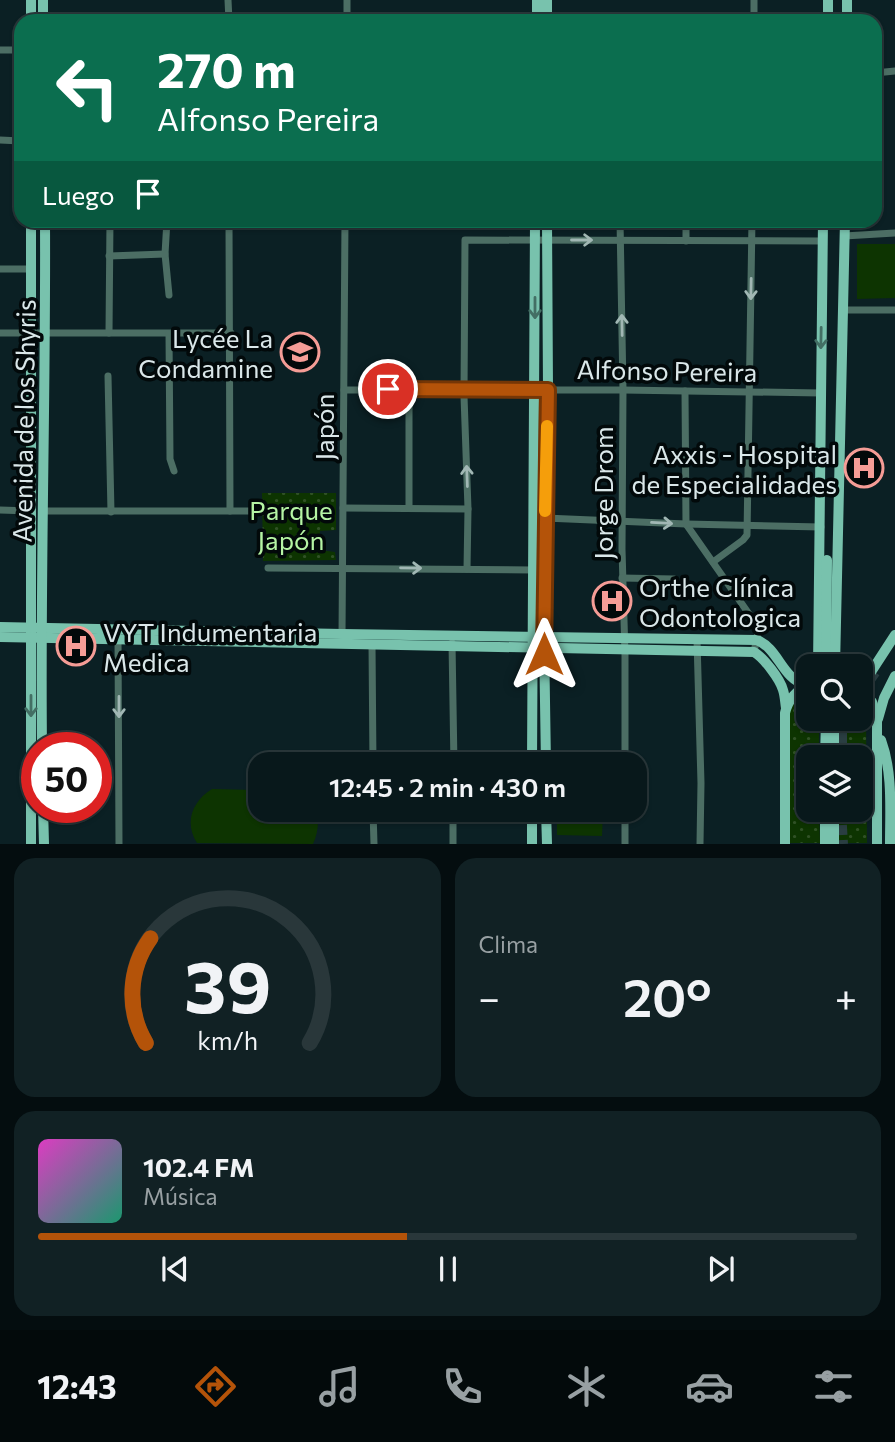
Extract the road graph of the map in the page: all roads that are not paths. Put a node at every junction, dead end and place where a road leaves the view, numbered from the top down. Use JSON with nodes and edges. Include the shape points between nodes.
{"nodes":[{"id":1,"x":31,"y":228,"type":"edge"},
{"id":2,"x":46,"y":228,"type":"edge"},
{"id":3,"x":110,"y":228,"type":"edge"},
{"id":4,"x":167,"y":228,"type":"edge"},
{"id":5,"x":229,"y":228,"type":"edge"},
{"id":6,"x":345,"y":228,"type":"edge"},
{"id":7,"x":535,"y":228,"type":"edge"},
{"id":8,"x":547,"y":228,"type":"edge"},
{"id":9,"x":620,"y":228,"type":"edge"},
{"id":10,"x":687,"y":228,"type":"edge"},
{"id":11,"x":752,"y":228,"type":"edge"},
{"id":12,"x":823,"y":228,"type":"edge"},
{"id":13,"x":844,"y":228,"type":"edge"},
{"id":14,"x":895,"y":233,"type":"edge"},
{"id":15,"x":844,"y":236,"type":"junction"},
{"id":16,"x":535,"y":240,"type":"junction"},
{"id":17,"x":547,"y":240,"type":"junction"},
{"id":18,"x":620,"y":240,"type":"junction"},
{"id":19,"x":686,"y":241,"type":"junction"},
{"id":20,"x":752,"y":241,"type":"junction"},
{"id":21,"x":823,"y":241,"type":"junction"},
{"id":22,"x":165,"y":254,"type":"junction"},
{"id":23,"x":109,"y":256,"type":"junction"},
{"id":24,"x":0,"y":268,"type":"edge"},
{"id":25,"x":31,"y":269,"type":"junction"},
{"id":26,"x":169,"y":295,"type":"dead end"},
{"id":27,"x":843,"y":310,"type":"junction"},
{"id":28,"x":895,"y":310,"type":"edge"},
{"id":29,"x":0,"y":333,"type":"edge"},
{"id":30,"x":31,"y":333,"type":"junction"},
{"id":31,"x":46,"y":333,"type":"junction"},
{"id":32,"x":109,"y":333,"type":"junction"},
{"id":33,"x":230,"y":333,"type":"junction"},
{"id":34,"x":169,"y":334,"type":"junction"},
{"id":35,"x":108,"y":376,"type":"dead end"},
{"id":36,"x":409,"y":389,"type":"junction"},
{"id":37,"x":464,"y":389,"type":"junction"},
{"id":38,"x":535,"y":389,"type":"junction"},
{"id":39,"x":344,"y":390,"type":"junction"},
{"id":40,"x":548,"y":390,"type":"junction"},
{"id":41,"x":623,"y":390,"type":"junction"},
{"id":42,"x":684,"y":391,"type":"junction"},
{"id":43,"x":749,"y":391,"type":"junction"},
{"id":44,"x":821,"y":393,"type":"junction"},
{"id":45,"x":820,"y":458,"type":"junction"},
{"id":46,"x":840,"y":461,"type":"junction"},
{"id":47,"x":174,"y":471,"type":"dead end"},
{"id":48,"x":343,"y":508,"type":"junction"},
{"id":49,"x":409,"y":508,"type":"junction"},
{"id":50,"x":468,"y":509,"type":"junction"},
{"id":51,"x":0,"y":510,"type":"edge"},
{"id":52,"x":31,"y":510,"type":"junction"},
{"id":53,"x":230,"y":510,"type":"junction"},
{"id":54,"x":258,"y":510,"type":"dead end"},
{"id":55,"x":43,"y":511,"type":"junction"},
{"id":56,"x":111,"y":512,"type":"junction"},
{"id":57,"x":545,"y":518,"type":"junction"},
{"id":58,"x":622,"y":521,"type":"junction"},
{"id":59,"x":686,"y":524,"type":"junction"},
{"id":60,"x":748,"y":525,"type":"junction"},
{"id":61,"x":821,"y":527,"type":"junction"},
{"id":62,"x":713,"y":562,"type":"junction"},
{"id":63,"x":343,"y":567,"type":"junction"},
{"id":64,"x":268,"y":568,"type":"dead end"},
{"id":65,"x":467,"y":569,"type":"junction"},
{"id":66,"x":533,"y":570,"type":"junction"},
{"id":67,"x":622,"y":578,"type":"junction"},
{"id":68,"x":674,"y":579,"type":"dead end"},
{"id":69,"x":0,"y":627,"type":"edge"},
{"id":70,"x":36,"y":633,"type":"junction"},
{"id":71,"x":118,"y":634,"type":"junction"},
{"id":72,"x":895,"y":635,"type":"edge"},
{"id":73,"x":0,"y":637,"type":"edge"},
{"id":74,"x":342,"y":639,"type":"junction"},
{"id":75,"x":452,"y":640,"type":"junction"},
{"id":76,"x":757,"y":640,"type":"junction"},
{"id":77,"x":532,"y":642,"type":"junction"},
{"id":78,"x":544,"y":642,"type":"junction"},
{"id":79,"x":372,"y":644,"type":"junction"},
{"id":80,"x":624,"y":644,"type":"junction"},
{"id":81,"x":697,"y":645,"type":"junction"},
{"id":82,"x":754,"y":652,"type":"junction"},
{"id":83,"x":818,"y":654,"type":"edge"},
{"id":84,"x":826,"y":654,"type":"edge"},
{"id":85,"x":835,"y":654,"type":"edge"},
{"id":86,"x":842,"y":654,"type":"edge"},
{"id":87,"x":873,"y":669,"type":"tunnel mouth"},
{"id":88,"x":895,"y":676,"type":"edge"},
{"id":89,"x":796,"y":681,"type":"edge"},
{"id":90,"x":796,"y":692,"type":"edge"},
{"id":91,"x":873,"y":705,"type":"edge"},
{"id":92,"x":786,"y":708,"type":"junction"},
{"id":93,"x":877,"y":719,"type":"junction"},
{"id":94,"x":42,"y":732,"type":"edge"},
{"id":95,"x":879,"y":735,"type":"junction"},
{"id":96,"x":373,"y":752,"type":"edge"},
{"id":97,"x":454,"y":752,"type":"edge"},
{"id":98,"x":532,"y":752,"type":"edge"},
{"id":99,"x":546,"y":752,"type":"edge"},
{"id":100,"x":625,"y":752,"type":"edge"},
{"id":101,"x":373,"y":822,"type":"edge"},
{"id":102,"x":453,"y":822,"type":"edge"},
{"id":103,"x":532,"y":822,"type":"edge"},
{"id":104,"x":546,"y":822,"type":"edge"},
{"id":105,"x":625,"y":822,"type":"edge"},
{"id":106,"x":825,"y":822,"type":"edge"},
{"id":107,"x":834,"y":822,"type":"edge"},
{"id":108,"x":43,"y":823,"type":"edge"},
{"id":109,"x":31,"y":844,"type":"edge"},
{"id":110,"x":44,"y":844,"type":"edge"},
{"id":111,"x":119,"y":844,"type":"edge"},
{"id":112,"x":374,"y":844,"type":"edge"},
{"id":113,"x":453,"y":844,"type":"edge"},
{"id":114,"x":532,"y":844,"type":"edge"},
{"id":115,"x":547,"y":844,"type":"edge"},
{"id":116,"x":625,"y":844,"type":"edge"},
{"id":117,"x":699,"y":844,"type":"edge"},
{"id":118,"x":785,"y":844,"type":"edge"},
{"id":119,"x":825,"y":844,"type":"edge"},
{"id":120,"x":834,"y":844,"type":"edge"},
{"id":121,"x":877,"y":844,"type":"edge"},
{"id":122,"x":890,"y":844,"type":"edge"}],
"edges":[{"from":1,"to":25,"type":"main road","name":"Avenida de los Shyris"},
{"from":2,"to":31,"type":"main road","name":"Avenida de los Shyris"},
{"from":3,"to":23,"type":"street"},
{"from":4,"to":22,"type":"street"},
{"from":5,"to":33,"type":"street"},
{"from":6,"to":39,"type":"street","name":"Japón"},
{"from":7,"to":16,"type":"main road"},
{"from":8,"to":17,"type":"main road"},
{"from":9,"to":18,"type":"street","name":"Jorge Drom"},
{"from":10,"to":19,"type":"street"},
{"from":11,"to":20,"type":"street"},
{"from":12,"to":21,"type":"main road"},
{"from":13,"to":15,"type":"main road"},
{"from":14,"to":15,"type":"street"},
{"from":15,"to":27,"type":"main road"},
{"from":16,"to":17,"type":"street"},
{"from":16,"to":37,"type":"street","via":[[465,240]]},
{"from":16,"to":38,"type":"main road","one_way":true},
{"from":17,"to":18,"type":"street","one_way":true},
{"from":17,"to":40,"type":"main road"},
{"from":18,"to":19,"type":"street"},
{"from":41,"to":18,"type":"street","name":"Jorge Drom","one_way":true},
{"from":19,"to":20,"type":"street"},
{"from":20,"to":21,"type":"street"},
{"from":20,"to":43,"type":"street","one_way":true},
{"from":21,"to":44,"type":"main road","one_way":true},
{"from":22,"to":23,"type":"street"},
{"from":22,"to":26,"type":"street"},
{"from":23,"to":32,"type":"street"},
{"from":24,"to":25,"type":"street"},
{"from":25,"to":30,"type":"main road","name":"Avenida de los Shyris"},
{"from":27,"to":28,"type":"street"},
{"from":27,"to":46,"type":"main road"},
{"from":29,"to":30,"type":"street"},
{"from":30,"to":31,"type":"street"},
{"from":30,"to":52,"type":"main road","name":"Avenida de los Shyris"},
{"from":31,"to":32,"type":"street"},
{"from":31,"to":55,"type":"main road","name":"Avenida de los Shyris"},
{"from":32,"to":34,"type":"street"},
{"from":33,"to":34,"type":"street"},
{"from":33,"to":53,"type":"street"},
{"from":34,"to":47,"type":"street","via":[[170,459]]},
{"from":35,"to":56,"type":"street"},
{"from":36,"to":37,"type":"street","name":"Alfonso Pereira"},
{"from":36,"to":39,"type":"street","name":"Alfonso Pereira"},
{"from":36,"to":49,"type":"street"},
{"from":37,"to":38,"type":"street","name":"Alfonso Pereira"},
{"from":50,"to":37,"type":"street","one_way":true},
{"from":38,"to":40,"type":"street","name":"Alfonso Pereira"},
{"from":38,"to":66,"type":"main road"},
{"from":39,"to":48,"type":"street","name":"Japón"},
{"from":40,"to":41,"type":"street","name":"Alfonso Pereira"},
{"from":40,"to":57,"type":"main road"},
{"from":41,"to":42,"type":"street","name":"Alfonso Pereira"},
{"from":41,"to":58,"type":"street","name":"Jorge Drom"},
{"from":42,"to":43,"type":"street","name":"Alfonso Pereira"},
{"from":42,"to":59,"type":"street"},
{"from":43,"to":44,"type":"street","name":"Alfonso Pereira"},
{"from":43,"to":60,"type":"street"},
{"from":44,"to":45,"type":"main road"},
{"from":45,"to":61,"type":"main road"},
{"from":45,"to":84,"type":"main road","via":[[826,476]]},
{"from":46,"to":85,"type":"main road"},
{"from":46,"to":86,"type":"main road","via":[[844,481]]},
{"from":48,"to":49,"type":"street"},
{"from":48,"to":63,"type":"street","name":"Japón"},
{"from":49,"to":50,"type":"street"},
{"from":50,"to":65,"type":"street"},
{"from":51,"to":52,"type":"street"},
{"from":52,"to":70,"type":"main road","name":"Avenida de los Shyris"},
{"from":53,"to":54,"type":"street"},
{"from":53,"to":56,"type":"street"},
{"from":55,"to":56,"type":"street"},
{"from":55,"to":70,"type":"main road","name":"Avenida de los Shyris"},
{"from":57,"to":58,"type":"street"},
{"from":57,"to":78,"type":"main road"},
{"from":58,"to":59,"type":"street","one_way":true},
{"from":58,"to":67,"type":"street","name":"Jorge Drom"},
{"from":59,"to":60,"type":"street"},
{"from":59,"to":62,"type":"street"},
{"from":60,"to":61,"type":"street"},
{"from":60,"to":62,"type":"street","via":[[743,540]]},
{"from":61,"to":83,"type":"main road"},
{"from":62,"to":76,"type":"street","via":[[756,624]]},
{"from":63,"to":64,"type":"street"},
{"from":63,"to":65,"type":"street","one_way":true},
{"from":63,"to":74,"type":"street","name":"Japón"},
{"from":65,"to":66,"type":"street"},
{"from":66,"to":77,"type":"main road"},
{"from":67,"to":68,"type":"street"},
{"from":67,"to":80,"type":"street","name":"Jorge Drom"},
{"from":69,"to":70,"type":"main road"},
{"from":70,"to":71,"type":"main road"},
{"from":70,"to":73,"type":"main road"},
{"from":70,"to":94,"type":"main road","name":"Avenida de los Shyris"},
{"from":70,"to":109,"type":"main road","name":"Avenida de los Shyris","one_way":true},
{"from":71,"to":74,"type":"main road"},
{"from":71,"to":111,"type":"street","one_way":true},
{"from":72,"to":87,"type":"main road"},
{"from":74,"to":75,"type":"main road"},
{"from":74,"to":79,"type":"main road"},
{"from":75,"to":77,"type":"main road"},
{"from":75,"to":79,"type":"main road"},
{"from":75,"to":97,"type":"street"},
{"from":76,"to":81,"type":"main road"},
{"from":76,"to":82,"type":"street"},
{"from":76,"to":89,"type":"main road","via":[[768,646]]},
{"from":77,"to":78,"type":"main road"},
{"from":77,"to":98,"type":"main road"},
{"from":78,"to":80,"type":"main road"},
{"from":78,"to":99,"type":"main road"},
{"from":79,"to":96,"type":"street"},
{"from":80,"to":81,"type":"main road"},
{"from":80,"to":100,"type":"street","name":"Jorge Drom"},
{"from":81,"to":82,"type":"main road"},
{"from":81,"to":117,"type":"street"},
{"from":82,"to":92,"type":"main road","via":[[780,682]]},
{"from":88,"to":93,"type":"main road"},
{"from":90,"to":92,"type":"main road"},
{"from":91,"to":93,"type":"main road"},
{"from":92,"to":118,"type":"main road"},
{"from":93,"to":95,"type":"main road"},
{"from":95,"to":121,"type":"main road"},
{"from":95,"to":122,"type":"main road","via":[[888,767]]},
{"from":101,"to":112,"type":"street"},
{"from":102,"to":113,"type":"street"},
{"from":103,"to":114,"type":"main road"},
{"from":104,"to":115,"type":"main road"},
{"from":105,"to":116,"type":"street"},
{"from":106,"to":119,"type":"main road"},
{"from":107,"to":120,"type":"main road"},
{"from":108,"to":110,"type":"main road"}]}
